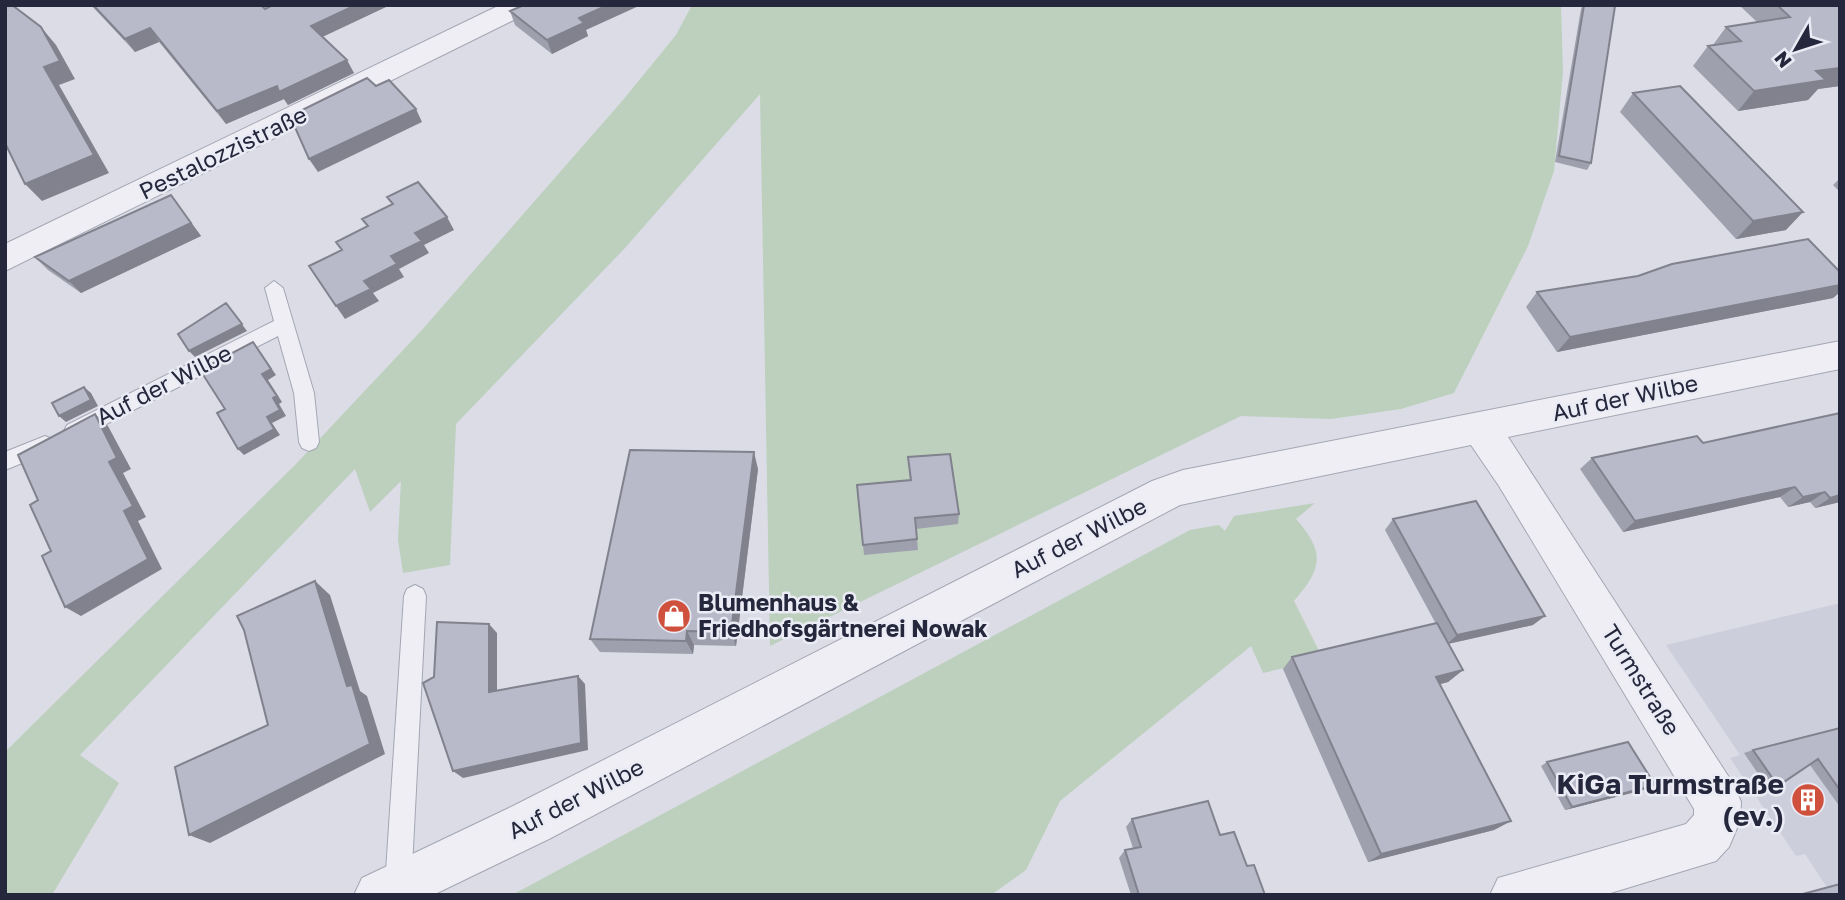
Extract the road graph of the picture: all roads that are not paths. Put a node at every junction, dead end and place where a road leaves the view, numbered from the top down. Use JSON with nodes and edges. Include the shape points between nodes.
{"nodes":[{"id":1,"x":451,"y":5,"type":"edge"},
{"id":2,"x":522,"y":5,"type":"edge"},
{"id":3,"x":477,"y":27,"type":"junction"},
{"id":4,"x":5,"y":259,"type":"edge"},
{"id":5,"x":274,"y":288,"type":"dead end"},
{"id":6,"x":284,"y":324,"type":"junction"},
{"id":7,"x":1840,"y":355,"type":"edge"},
{"id":8,"x":1480,"y":428,"type":"junction"},
{"id":9,"x":309,"y":442,"type":"dead end"},
{"id":10,"x":5,"y":461,"type":"edge"},
{"id":11,"x":415,"y":596,"type":"dead end"},
{"id":12,"x":389,"y":891,"type":"edge"},
{"id":13,"x":1515,"y":895,"type":"edge"}],
"edges":[{"from":1,"to":3,"type":"street"},
{"from":2,"to":3,"type":"street","name":"Pestalozzistraße"},
{"from":3,"to":4,"type":"street","name":"Pestalozzistraße"},
{"from":5,"to":6,"type":"lane"},
{"from":6,"to":9,"type":"lane","via":[[304,393]]},
{"from":6,"to":10,"type":"lane","name":"Auf der Wilbe","via":[[60,438]]},
{"from":7,"to":8,"type":"street","name":"Auf der Wilbe"},
{"from":8,"to":12,"type":"street","name":"Auf der Wilbe","via":[[1166,493],[532,822]]},
{"from":8,"to":13,"type":"street","name":"Turmstraße","via":[[1717,802],[1719,815],[1716,826],[1699,844]]},
{"from":11,"to":12,"type":"lane"}]}
